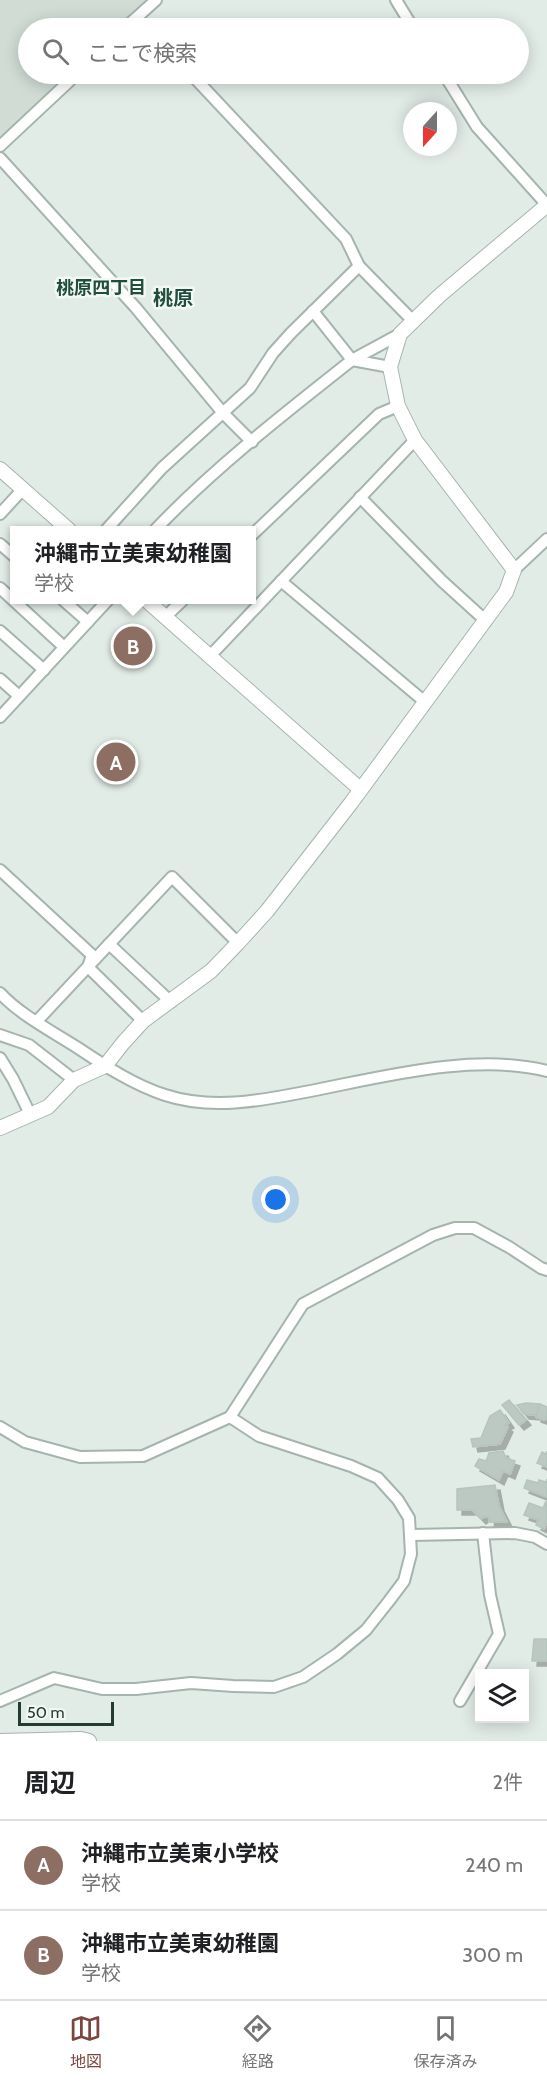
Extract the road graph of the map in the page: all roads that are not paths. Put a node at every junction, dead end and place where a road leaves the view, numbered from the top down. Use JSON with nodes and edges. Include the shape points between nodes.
{"nodes":[{"id":1,"x":156,"y":0,"type":"edge"},
{"id":2,"x":396,"y":0,"type":"edge"},
{"id":3,"x":137,"y":18,"type":"edge"},
{"id":4,"x":408,"y":18,"type":"edge"},
{"id":5,"x":66,"y":84,"type":"edge"},
{"id":6,"x":199,"y":84,"type":"edge"},
{"id":7,"x":450,"y":84,"type":"edge"},
{"id":8,"x":0,"y":146,"type":"edge"},
{"id":9,"x":0,"y":158,"type":"edge"},
{"id":10,"x":547,"y":205,"type":"edge"},
{"id":11,"x":359,"y":266,"type":"junction"},
{"id":12,"x":313,"y":311,"type":"junction"},
{"id":13,"x":413,"y":321,"type":"junction"},
{"id":14,"x":400,"y":334,"type":"junction"},
{"id":15,"x":352,"y":360,"type":"junction"},
{"id":16,"x":390,"y":367,"type":"junction"},
{"id":17,"x":398,"y":406,"type":"junction"},
{"id":18,"x":223,"y":413,"type":"junction"},
{"id":19,"x":415,"y":440,"type":"junction"},
{"id":20,"x":252,"y":442,"type":"junction"},
{"id":21,"x":0,"y":469,"type":"edge"},
{"id":22,"x":23,"y":489,"type":"junction"},
{"id":23,"x":360,"y":497,"type":"junction"},
{"id":24,"x":0,"y":514,"type":"edge"},
{"id":25,"x":64,"y":526,"type":"edge"},
{"id":26,"x":110,"y":526,"type":"edge"},
{"id":27,"x":160,"y":526,"type":"edge"},
{"id":28,"x":256,"y":531,"type":"edge"},
{"id":29,"x":547,"y":539,"type":"edge"},
{"id":30,"x":514,"y":570,"type":"junction"},
{"id":31,"x":281,"y":580,"type":"junction"},
{"id":32,"x":17,"y":604,"type":"edge"},
{"id":33,"x":68,"y":604,"type":"edge"},
{"id":34,"x":104,"y":604,"type":"edge"},
{"id":35,"x":150,"y":604,"type":"edge"},
{"id":36,"x":179,"y":604,"type":"edge"},
{"id":37,"x":165,"y":617,"type":"junction"},
{"id":38,"x":486,"y":621,"type":"junction"},
{"id":39,"x":88,"y":622,"type":"junction"},
{"id":40,"x":0,"y":631,"type":"edge"},
{"id":41,"x":64,"y":647,"type":"junction"},
{"id":42,"x":210,"y":656,"type":"junction"},
{"id":43,"x":44,"y":670,"type":"junction"},
{"id":44,"x":0,"y":679,"type":"edge"},
{"id":45,"x":19,"y":696,"type":"junction"},
{"id":46,"x":425,"y":702,"type":"junction"},
{"id":47,"x":0,"y":717,"type":"edge"},
{"id":48,"x":360,"y":789,"type":"junction"},
{"id":49,"x":0,"y":870,"type":"edge"},
{"id":50,"x":238,"y":943,"type":"junction"},
{"id":51,"x":109,"y":944,"type":"junction"},
{"id":52,"x":88,"y":967,"type":"junction"},
{"id":53,"x":0,"y":993,"type":"edge"},
{"id":54,"x":171,"y":1002,"type":"junction"},
{"id":55,"x":37,"y":1021,"type":"junction"},
{"id":56,"x":143,"y":1021,"type":"junction"},
{"id":57,"x":0,"y":1035,"type":"edge"},
{"id":58,"x":0,"y":1058,"type":"edge"},
{"id":59,"x":105,"y":1066,"type":"junction"},
{"id":60,"x":547,"y":1071,"type":"edge"},
{"id":61,"x":74,"y":1080,"type":"junction"},
{"id":62,"x":30,"y":1114,"type":"junction"},
{"id":63,"x":0,"y":1128,"type":"edge"},
{"id":64,"x":547,"y":1270,"type":"edge"},
{"id":65,"x":230,"y":1417,"type":"junction"},
{"id":66,"x":0,"y":1427,"type":"edge"},
{"id":67,"x":483,"y":1533,"type":"junction"},
{"id":68,"x":411,"y":1535,"type":"junction"},
{"id":69,"x":547,"y":1544,"type":"edge"},
{"id":70,"x":0,"y":1701,"type":"edge"},
{"id":71,"x":460,"y":1701,"type":"dead end"},
{"id":72,"x":0,"y":1741,"type":"edge"},
{"id":73,"x":89,"y":1741,"type":"edge"}],
"edges":[{"from":1,"to":3,"type":"street"},
{"from":2,"to":4,"type":"street"},
{"from":5,"to":8,"type":"street"},
{"from":6,"to":11,"type":"street","via":[[346,239]]},
{"from":7,"to":10,"type":"street","via":[[477,128]]},
{"from":9,"to":18,"type":"street","via":[[136,308]]},
{"from":10,"to":13,"type":"street"},
{"from":11,"to":12,"type":"street"},
{"from":11,"to":13,"type":"street"},
{"from":12,"to":15,"type":"street"},
{"from":12,"to":18,"type":"street","via":[[273,353],[250,388]]},
{"from":13,"to":14,"type":"street"},
{"from":14,"to":15,"type":"street"},
{"from":14,"to":16,"type":"street"},
{"from":15,"to":16,"type":"street"},
{"from":15,"to":20,"type":"street"},
{"from":16,"to":17,"type":"street"},
{"from":17,"to":19,"type":"street"},
{"from":17,"to":28,"type":"street","via":[[379,414]]},
{"from":18,"to":20,"type":"street"},
{"from":18,"to":26,"type":"street","via":[[162,468]]},
{"from":19,"to":23,"type":"street"},
{"from":19,"to":30,"type":"street"},
{"from":20,"to":27,"type":"street"},
{"from":21,"to":22,"type":"street"},
{"from":22,"to":24,"type":"street"},
{"from":22,"to":25,"type":"street"},
{"from":23,"to":31,"type":"street"},
{"from":23,"to":38,"type":"street","via":[[441,581]]},
{"from":29,"to":30,"type":"street"},
{"from":30,"to":38,"type":"street","via":[[506,592]]},
{"from":31,"to":42,"type":"street"},
{"from":31,"to":46,"type":"street"},
{"from":32,"to":41,"type":"street"},
{"from":33,"to":39,"type":"street"},
{"from":34,"to":39,"type":"street"},
{"from":35,"to":37,"type":"street"},
{"from":36,"to":37,"type":"street"},
{"from":37,"to":42,"type":"street"},
{"from":38,"to":46,"type":"street"},
{"from":39,"to":41,"type":"street"},
{"from":40,"to":43,"type":"street"},
{"from":41,"to":43,"type":"street"},
{"from":42,"to":48,"type":"street"},
{"from":43,"to":45,"type":"street"},
{"from":44,"to":45,"type":"street"},
{"from":45,"to":47,"type":"street"},
{"from":46,"to":48,"type":"street"},
{"from":48,"to":50,"type":"street"},
{"from":49,"to":52,"type":"street","via":[[92,955]]},
{"from":50,"to":51,"type":"street","via":[[172,877]]},
{"from":50,"to":54,"type":"street","via":[[211,971]]},
{"from":51,"to":52,"type":"street"},
{"from":51,"to":54,"type":"street"},
{"from":52,"to":55,"type":"street"},
{"from":52,"to":56,"type":"street"},
{"from":53,"to":55,"type":"street"},
{"from":54,"to":56,"type":"street"},
{"from":55,"to":59,"type":"street"},
{"from":56,"to":59,"type":"street"},
{"from":57,"to":61,"type":"street","via":[[29,1045]]},
{"from":58,"to":62,"type":"street"},
{"from":59,"to":60,"type":"street","via":[[167,1095],[219,1102],[264,1100],[466,1065],[504,1064]]},
{"from":59,"to":61,"type":"street"},
{"from":61,"to":62,"type":"street","via":[[48,1107]]},
{"from":62,"to":63,"type":"street"},
{"from":64,"to":65,"type":"street","via":[[474,1228],[455,1228],[433,1235],[303,1304]]},
{"from":65,"to":66,"type":"street","via":[[142,1456],[80,1457],[25,1442]]},
{"from":65,"to":68,"type":"street","via":[[259,1436],[378,1478],[409,1518]]},
{"from":67,"to":68,"type":"street"},
{"from":67,"to":69,"type":"street","via":[[515,1533]]},
{"from":67,"to":71,"type":"street","via":[[499,1634]]},
{"from":68,"to":70,"type":"street","via":[[404,1581],[389,1601],[366,1630],[303,1677],[274,1687],[191,1683],[136,1689],[102,1689],[54,1678]]},
{"from":72,"to":73,"type":"street"}]}
